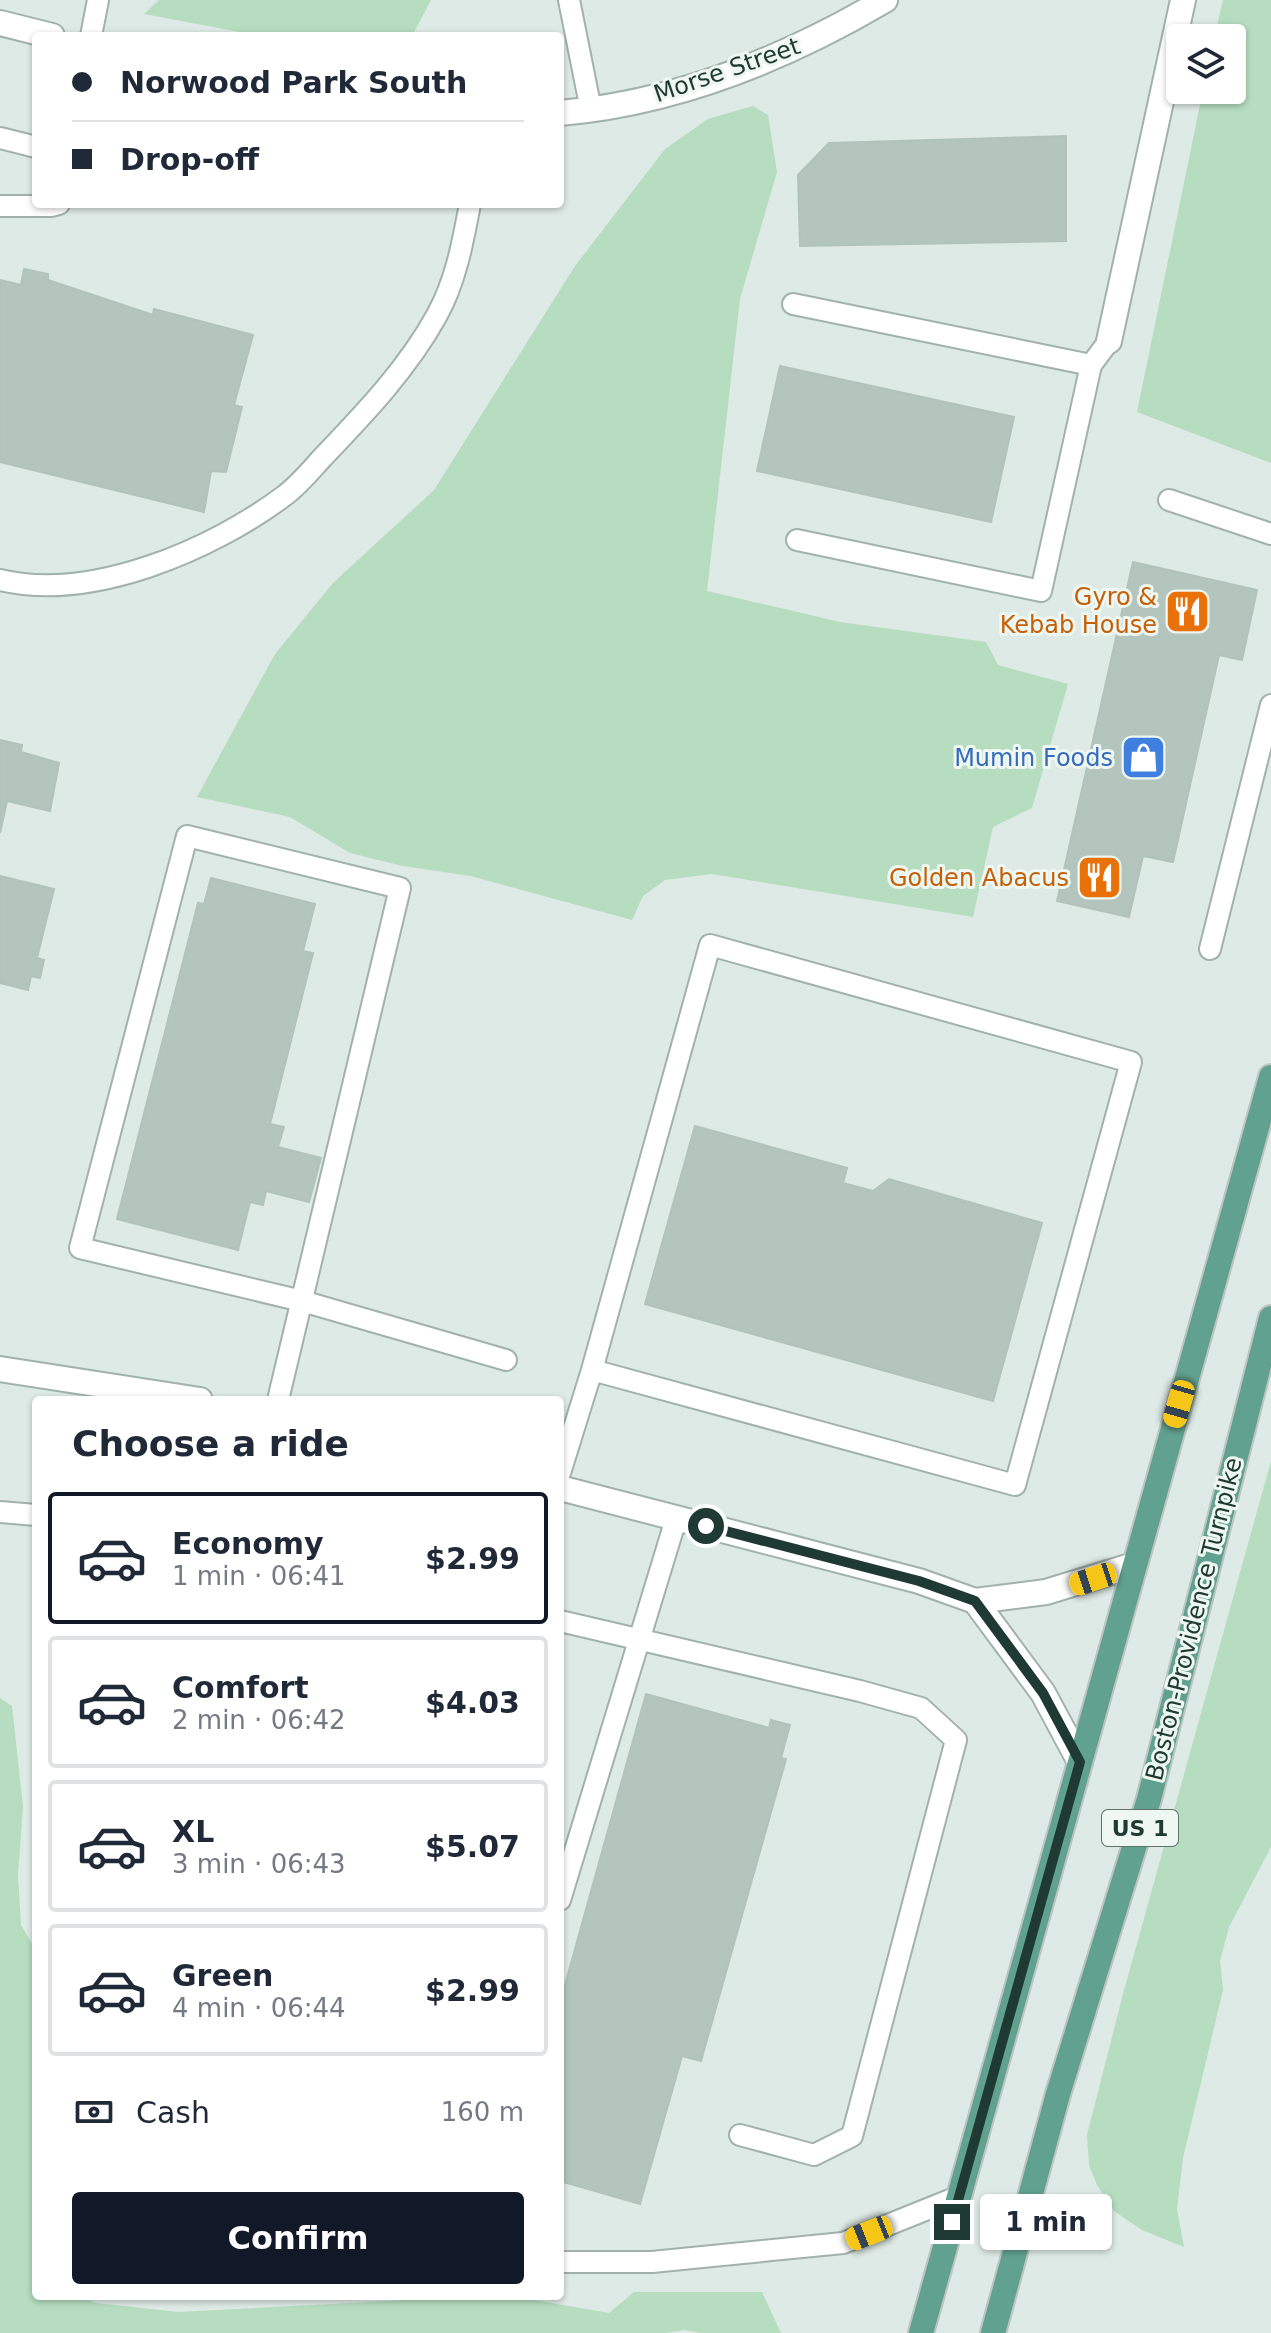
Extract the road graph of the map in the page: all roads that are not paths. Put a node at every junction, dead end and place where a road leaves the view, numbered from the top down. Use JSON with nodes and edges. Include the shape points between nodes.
{"nodes":[{"id":1,"x":98,"y":0,"type":"edge"},
{"id":2,"x":569,"y":0,"type":"edge"},
{"id":3,"x":885,"y":0,"type":"edge"},
{"id":4,"x":1183,"y":0,"type":"edge"},
{"id":5,"x":0,"y":23,"type":"edge"},
{"id":6,"x":36,"y":32,"type":"edge"},
{"id":7,"x":92,"y":32,"type":"edge"},
{"id":8,"x":591,"y":110,"type":"junction"},
{"id":9,"x":564,"y":113,"type":"edge"},
{"id":10,"x":0,"y":138,"type":"edge"},
{"id":11,"x":32,"y":146,"type":"edge"},
{"id":12,"x":0,"y":206,"type":"edge"},
{"id":13,"x":32,"y":207,"type":"edge"},
{"id":14,"x":469,"y":208,"type":"edge"},
{"id":15,"x":793,"y":304,"type":"dead end"},
{"id":16,"x":1109,"y":341,"type":"joint"},
{"id":17,"x":1091,"y":365,"type":"junction"},
{"id":18,"x":1169,"y":500,"type":"dead end"},
{"id":19,"x":1271,"y":534,"type":"edge"},
{"id":20,"x":797,"y":540,"type":"dead end"},
{"id":21,"x":0,"y":580,"type":"edge"},
{"id":22,"x":1271,"y":705,"type":"edge"},
{"id":23,"x":1210,"y":949,"type":"dead end"},
{"id":24,"x":1271,"y":1077,"type":"edge"},
{"id":25,"x":302,"y":1301,"type":"junction"},
{"id":26,"x":1271,"y":1318,"type":"edge"},
{"id":27,"x":506,"y":1360,"type":"dead end"},
{"id":28,"x":0,"y":1369,"type":"edge"},
{"id":29,"x":592,"y":1370,"type":"junction"},
{"id":30,"x":136,"y":1394,"type":"edge"},
{"id":31,"x":157,"y":1396,"type":"edge"},
{"id":32,"x":279,"y":1396,"type":"edge"},
{"id":33,"x":564,"y":1460,"type":"edge"},
{"id":34,"x":564,"y":1489,"type":"edge"},
{"id":35,"x":0,"y":1512,"type":"edge"},
{"id":36,"x":32,"y":1515,"type":"edge"},
{"id":37,"x":676,"y":1519,"type":"junction"},
{"id":38,"x":1134,"y":1565,"type":"junction"},
{"id":39,"x":975,"y":1601,"type":"junction"},
{"id":40,"x":564,"y":1622,"type":"edge"},
{"id":41,"x":638,"y":1638,"type":"junction"},
{"id":42,"x":1080,"y":1762,"type":"junction"},
{"id":43,"x":564,"y":1887,"type":"edge"},
{"id":44,"x":740,"y":2135,"type":"dead end"},
{"id":45,"x":960,"y":2196,"type":"junction"},
{"id":46,"x":564,"y":2262,"type":"edge"},
{"id":47,"x":921,"y":2333,"type":"edge"},
{"id":48,"x":993,"y":2333,"type":"edge"}],
"edges":[{"from":1,"to":7,"type":"lane"},
{"from":2,"to":8,"type":"lane"},
{"from":3,"to":8,"type":"street","name":"Morse Street","via":[[756,66]]},
{"from":4,"to":16,"type":"street"},
{"from":5,"to":6,"type":"street"},
{"from":8,"to":9,"type":"street","name":"Morse Street"},
{"from":10,"to":11,"type":"lane"},
{"from":12,"to":13,"type":"lane"},
{"from":14,"to":21,"type":"lane","via":[[460,258],[438,313],[393,381],[286,494],[224,535],[159,564],[87,581],[22,585]]},
{"from":15,"to":17,"type":"lane"},
{"from":16,"to":17,"type":"lane"},
{"from":17,"to":20,"type":"lane","via":[[1041,591]]},
{"from":18,"to":19,"type":"lane"},
{"from":22,"to":23,"type":"lane"},
{"from":24,"to":38,"type":"main road","number":"US 1"},
{"from":25,"to":25,"type":"lane","via":[[400,888],[187,836],[80,1248]]},
{"from":25,"to":27,"type":"lane"},
{"from":25,"to":32,"type":"lane"},
{"from":26,"to":48,"type":"main road","name":"Boston-Providence Turnpike","number":"US 1","via":[[1149,1799],[1058,2094]]},
{"from":28,"to":30,"type":"street"},
{"from":29,"to":29,"type":"lane","via":[[710,945],[1131,1062],[1015,1485]]},
{"from":29,"to":33,"type":"lane"},
{"from":30,"to":31,"type":"street"},
{"from":34,"to":37,"type":"street"},
{"from":35,"to":36,"type":"lane"},
{"from":37,"to":39,"type":"street","via":[[919,1581]]},
{"from":37,"to":41,"type":"lane"},
{"from":38,"to":39,"type":"street","via":[[1046,1592]]},
{"from":38,"to":42,"type":"main road","number":"US 1"},
{"from":39,"to":42,"type":"street","via":[[1043,1693]]},
{"from":40,"to":41,"type":"lane"},
{"from":41,"to":43,"type":"lane"},
{"from":41,"to":44,"type":"lane","via":[[921,1708],[956,1740],[852,2136],[814,2155]]},
{"from":42,"to":45,"type":"main road","number":"US 1"},
{"from":45,"to":46,"type":"lane","via":[[843,2243],[652,2262]]},
{"from":45,"to":47,"type":"main road","number":"US 1"}]}
